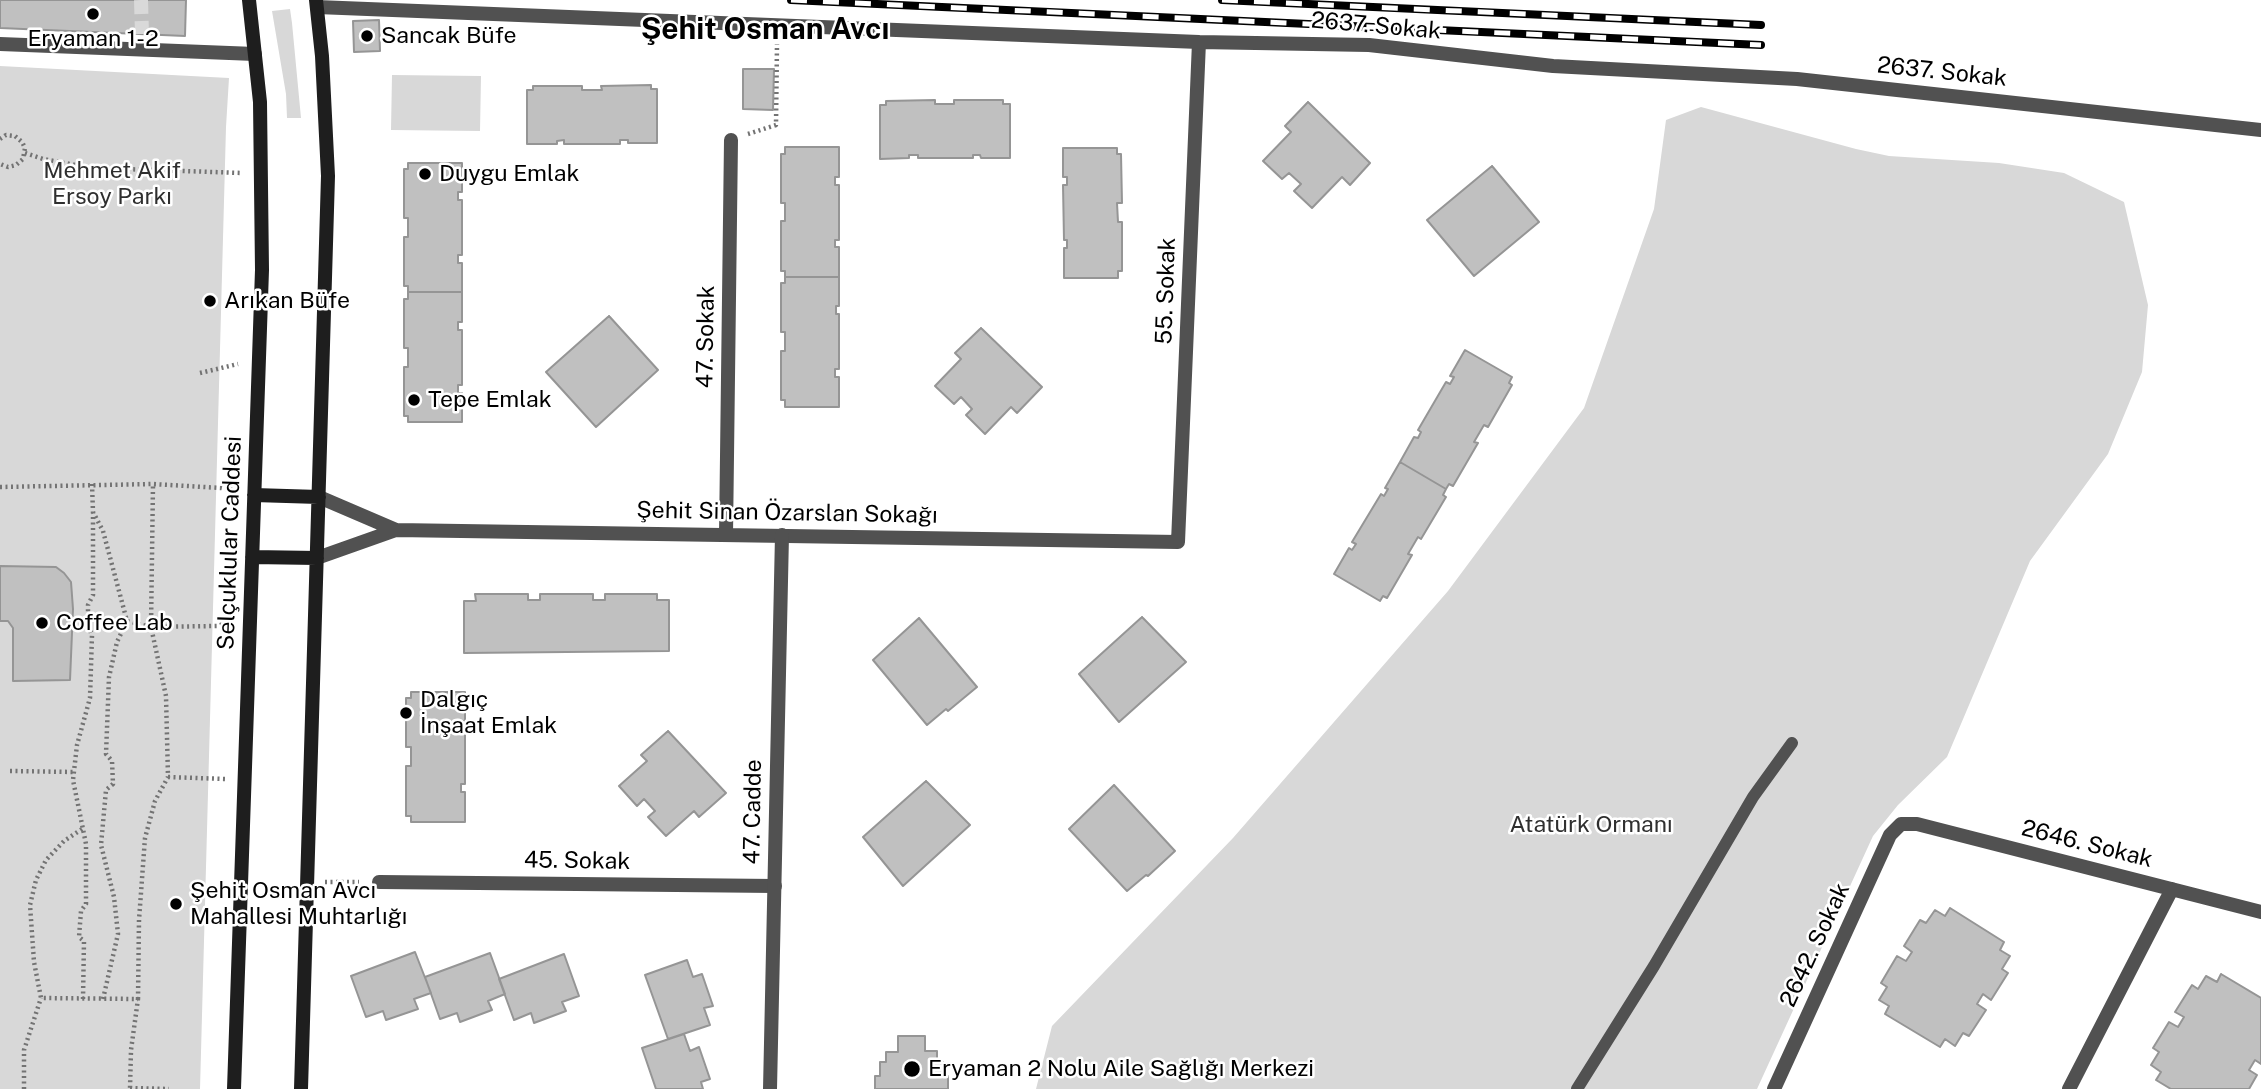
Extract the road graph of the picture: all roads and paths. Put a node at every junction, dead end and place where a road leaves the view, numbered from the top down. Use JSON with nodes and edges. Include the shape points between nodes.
{"nodes":[{"id":1,"x":249,"y":0,"type":"edge"},
{"id":2,"x":317,"y":3,"type":"edge"},
{"id":3,"x":778,"y":26,"type":"junction"},
{"id":4,"x":142,"y":34,"type":"tunnel mouth"},
{"id":5,"x":1199,"y":42,"type":"junction"},
{"id":6,"x":0,"y":44,"type":"edge"},
{"id":7,"x":143,"y":50,"type":"junction"},
{"id":8,"x":255,"y":54,"type":"junction"},
{"id":9,"x":2261,"y":130,"type":"edge"},
{"id":10,"x":0,"y":139,"type":"edge"},
{"id":11,"x":731,"y":140,"type":"joint"},
{"id":12,"x":25,"y":153,"type":"junction"},
{"id":13,"x":0,"y":164,"type":"edge"},
{"id":14,"x":261,"y":174,"type":"junction"},
{"id":15,"x":259,"y":359,"type":"junction"},
{"id":16,"x":200,"y":373,"type":"dead end"},
{"id":17,"x":92,"y":484,"type":"junction"},
{"id":18,"x":153,"y":484,"type":"junction"},
{"id":19,"x":0,"y":487,"type":"edge"},
{"id":20,"x":254,"y":495,"type":"junction"},
{"id":21,"x":318,"y":497,"type":"junction"},
{"id":22,"x":93,"y":512,"type":"junction"},
{"id":23,"x":396,"y":530,"type":"junction"},
{"id":24,"x":726,"y":535,"type":"junction"},
{"id":25,"x":782,"y":536,"type":"junction"},
{"id":26,"x":1178,"y":542,"type":"joint"},
{"id":27,"x":252,"y":557,"type":"junction"},
{"id":28,"x":317,"y":558,"type":"junction"},
{"id":29,"x":249,"y":616,"type":"junction"},
{"id":30,"x":127,"y":621,"type":"junction"},
{"id":31,"x":151,"y":627,"type":"junction"},
{"id":32,"x":1792,"y":743,"type":"dead end"},
{"id":33,"x":10,"y":771,"type":"dead end"},
{"id":34,"x":74,"y":772,"type":"junction"},
{"id":35,"x":168,"y":778,"type":"junction"},
{"id":36,"x":245,"y":779,"type":"junction"},
{"id":37,"x":1901,"y":824,"type":"joint"},
{"id":38,"x":82,"y":829,"type":"junction"},
{"id":39,"x":307,"y":881,"type":"junction"},
{"id":40,"x":379,"y":882,"type":"joint"},
{"id":41,"x":775,"y":886,"type":"junction"},
{"id":42,"x":2172,"y":889,"type":"junction"},
{"id":43,"x":2261,"y":912,"type":"edge"},
{"id":44,"x":41,"y":998,"type":"junction"},
{"id":45,"x":83,"y":999,"type":"junction"},
{"id":46,"x":103,"y":999,"type":"junction"},
{"id":47,"x":138,"y":999,"type":"junction"},
{"id":48,"x":130,"y":1088,"type":"edge"},
{"id":49,"x":24,"y":1089,"type":"edge"},
{"id":50,"x":169,"y":1089,"type":"edge"},
{"id":51,"x":234,"y":1089,"type":"edge"},
{"id":52,"x":302,"y":1089,"type":"edge"},
{"id":53,"x":770,"y":1089,"type":"edge"},
{"id":54,"x":1577,"y":1089,"type":"edge"},
{"id":55,"x":1774,"y":1089,"type":"edge"},
{"id":56,"x":2069,"y":1089,"type":"edge"}],
"edges":[{"from":1,"to":8,"type":"main road","name":"Selçuklular Caddesi"},
{"from":2,"to":3,"type":"street","name":"2637. Sokak"},
{"from":2,"to":21,"type":"main road","via":[[328,176]]},
{"from":3,"to":5,"type":"street","name":"2637. Sokak"},
{"from":3,"to":11,"type":"path","via":[[776,125]]},
{"from":4,"to":7,"type":"street"},
{"from":5,"to":9,"type":"street","name":"2637. Sokak","via":[[1369,45],[1553,66],[1797,79]]},
{"from":5,"to":26,"type":"street","name":"55. Sokak"},
{"from":6,"to":7,"type":"street"},
{"from":7,"to":8,"type":"street"},
{"from":8,"to":14,"type":"main road","name":"Selçuklular Caddesi"},
{"from":10,"to":12,"type":"path","via":[[6,135],[18,138]]},
{"from":11,"to":24,"type":"street","name":"47. Sokak"},
{"from":12,"to":13,"type":"path","via":[[13,167]]},
{"from":12,"to":14,"type":"path","via":[[92,167]]},
{"from":14,"to":15,"type":"main road","name":"Selçuklular Caddesi"},
{"from":15,"to":16,"type":"path"},
{"from":15,"to":20,"type":"main road","name":"Selçuklular Caddesi"},
{"from":17,"to":18,"type":"path"},
{"from":17,"to":19,"type":"path"},
{"from":17,"to":22,"type":"path"},
{"from":18,"to":20,"type":"path"},
{"from":18,"to":31,"type":"path"},
{"from":20,"to":21,"type":"main road"},
{"from":20,"to":27,"type":"main road","name":"Selçuklular Caddesi"},
{"from":21,"to":23,"type":"street"},
{"from":21,"to":28,"type":"main road"},
{"from":22,"to":30,"type":"path","via":[[103,531]]},
{"from":22,"to":34,"type":"path","via":[[90,698]]},
{"from":23,"to":24,"type":"street","name":"Şehit Sinan Özarslan Sokağı"},
{"from":23,"to":28,"type":"street"},
{"from":24,"to":25,"type":"street","name":"Şehit Sinan Özarslan Sokağı"},
{"from":25,"to":26,"type":"street","name":"Şehit Sinan Özarslan Sokağı"},
{"from":25,"to":41,"type":"street","name":"47. Cadde"},
{"from":27,"to":28,"type":"main road"},
{"from":27,"to":29,"type":"main road","name":"Selçuklular Caddesi"},
{"from":28,"to":39,"type":"main road"},
{"from":29,"to":31,"type":"path","via":[[217,626]]},
{"from":29,"to":36,"type":"main road","name":"Selçuklular Caddesi"},
{"from":30,"to":31,"type":"path"},
{"from":30,"to":46,"type":"path","via":[[110,677],[106,754],[112,761],[113,784],[106,790],[101,845],[118,934]]},
{"from":31,"to":35,"type":"path","via":[[166,696]]},
{"from":32,"to":54,"type":"lane","via":[[1754,796]]},
{"from":33,"to":34,"type":"path"},
{"from":34,"to":38,"type":"path"},
{"from":35,"to":36,"type":"path"},
{"from":35,"to":47,"type":"path","via":[[155,801],[145,838]]},
{"from":36,"to":51,"type":"main road","name":"Selçuklular Caddesi"},
{"from":37,"to":42,"type":"street","name":"2646. Sokak","via":[[1917,824]]},
{"from":37,"to":55,"type":"street","name":"2642. Sokak","via":[[1890,835]]},
{"from":38,"to":44,"type":"path","via":[[46,860],[36,880],[30,935]]},
{"from":38,"to":45,"type":"path","via":[[86,844],[86,904],[80,911],[79,937],[84,942]]},
{"from":39,"to":40,"type":"path"},
{"from":39,"to":52,"type":"main road"},
{"from":40,"to":41,"type":"street","name":"45. Sokak"},
{"from":41,"to":53,"type":"street","name":"47. Cadde"},
{"from":42,"to":43,"type":"street","name":"2646. Sokak"},
{"from":42,"to":56,"type":"street"},
{"from":44,"to":45,"type":"path"},
{"from":44,"to":49,"type":"path","via":[[24,1050]]},
{"from":45,"to":46,"type":"path"},
{"from":46,"to":47,"type":"path"},
{"from":47,"to":48,"type":"path"},
{"from":48,"to":50,"type":"path"}]}
